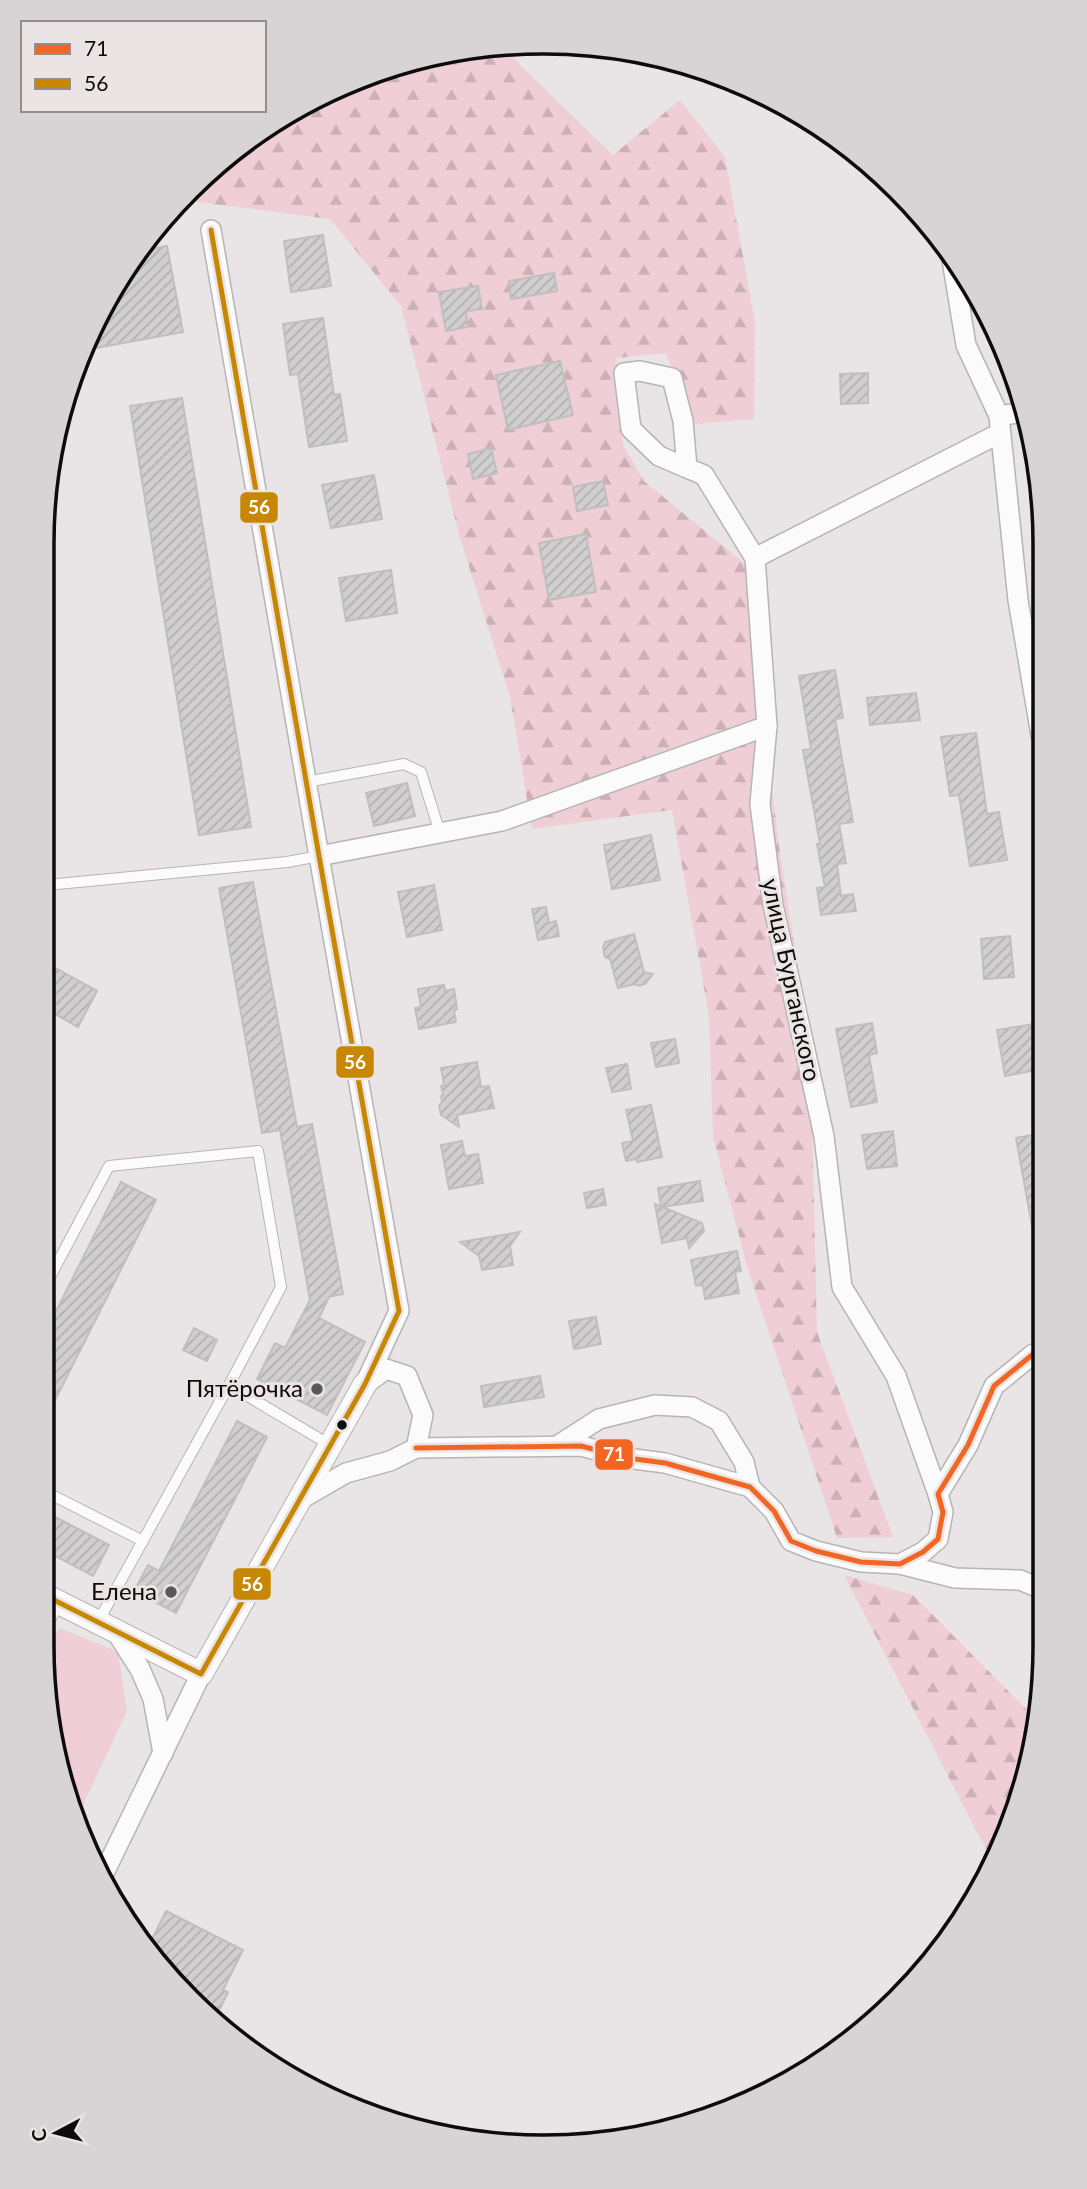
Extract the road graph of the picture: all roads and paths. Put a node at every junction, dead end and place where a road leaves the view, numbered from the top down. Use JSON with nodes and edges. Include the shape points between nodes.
{"nodes":[{"id":1,"x":211,"y":230,"type":"dead end"},
{"id":2,"x":955,"y":281,"type":"edge"},
{"id":3,"x":1016,"y":416,"type":"edge"},
{"id":4,"x":999,"y":424,"type":"junction"},
{"id":5,"x":687,"y":468,"type":"junction"},
{"id":6,"x":755,"y":558,"type":"junction"},
{"id":7,"x":1033,"y":688,"type":"edge"},
{"id":8,"x":768,"y":726,"type":"junction"},
{"id":9,"x":306,"y":782,"type":"junction"},
{"id":10,"x":440,"y":833,"type":"junction"},
{"id":11,"x":319,"y":856,"type":"junction"},
{"id":12,"x":54,"y":883,"type":"edge"},
{"id":13,"x":54,"y":1269,"type":"edge"},
{"id":14,"x":1033,"y":1355,"type":"edge"},
{"id":15,"x":365,"y":1384,"type":"junction"},
{"id":16,"x":229,"y":1385,"type":"junction"},
{"id":17,"x":331,"y":1445,"type":"junction"},
{"id":18,"x":556,"y":1446,"type":"junction"},
{"id":19,"x":416,"y":1448,"type":"junction"},
{"id":20,"x":750,"y":1487,"type":"junction"},
{"id":21,"x":938,"y":1494,"type":"junction"},
{"id":22,"x":54,"y":1496,"type":"edge"},
{"id":23,"x":301,"y":1499,"type":"junction"},
{"id":24,"x":143,"y":1541,"type":"junction"},
{"id":25,"x":900,"y":1564,"type":"junction"},
{"id":26,"x":1033,"y":1585,"type":"edge"},
{"id":27,"x":54,"y":1600,"type":"edge"},
{"id":28,"x":106,"y":1626,"type":"junction"},
{"id":29,"x":201,"y":1674,"type":"junction"},
{"id":30,"x":163,"y":1752,"type":"junction"},
{"id":31,"x":107,"y":1866,"type":"edge"}],
"edges":[{"from":1,"to":9,"type":"street"},
{"from":2,"to":4,"type":"street","via":[[966,345]]},
{"from":3,"to":4,"type":"street"},
{"from":4,"to":6,"type":"street"},
{"from":4,"to":7,"type":"street","via":[[1018,600]]},
{"from":5,"to":5,"type":"street","name":"улица Бурганского","via":[[683,421],[671,378],[640,371],[625,373],[631,429],[659,456]]},
{"from":5,"to":6,"type":"street","name":"улица Бурганского","via":[[704,475]]},
{"from":6,"to":8,"type":"street","name":"улица Бурганского"},
{"from":8,"to":10,"type":"street","via":[[502,821]]},
{"from":8,"to":21,"type":"street","name":"улица Бурганского","via":[[760,804],[773,905],[824,1136],[842,1287],[896,1376]]},
{"from":9,"to":10,"type":"lane","via":[[404,764],[421,772]]},
{"from":9,"to":11,"type":"street"},
{"from":10,"to":11,"type":"street"},
{"from":11,"to":12,"type":"lane"},
{"from":11,"to":15,"type":"street","via":[[399,1311]]},
{"from":13,"to":16,"type":"lane","via":[[109,1166],[258,1151],[281,1287]]},
{"from":14,"to":21,"type":"street","via":[[994,1386],[968,1445]]},
{"from":15,"to":17,"type":"street"},
{"from":15,"to":19,"type":"street","via":[[386,1369],[407,1376],[423,1415]]},
{"from":16,"to":17,"type":"lane"},
{"from":16,"to":24,"type":"lane"},
{"from":17,"to":23,"type":"street"},
{"from":18,"to":19,"type":"street"},
{"from":18,"to":20,"type":"street","via":[[582,1446],[666,1463]]},
{"from":18,"to":20,"type":"street","via":[[598,1419],[655,1405],[692,1407],[719,1421],[744,1462]]},
{"from":19,"to":23,"type":"street","via":[[346,1473]]},
{"from":20,"to":25,"type":"street","via":[[774,1511],[791,1541],[861,1562]]},
{"from":21,"to":25,"type":"street","name":"улица Бурганского","via":[[943,1512],[938,1539]]},
{"from":22,"to":24,"type":"lane"},
{"from":23,"to":29,"type":"street"},
{"from":24,"to":28,"type":"lane"},
{"from":25,"to":26,"type":"street","via":[[955,1578],[1020,1580]]},
{"from":27,"to":28,"type":"street"},
{"from":28,"to":29,"type":"street"},
{"from":28,"to":30,"type":"street","via":[[140,1669],[153,1699]]},
{"from":29,"to":30,"type":"street"},
{"from":30,"to":31,"type":"street"}]}
